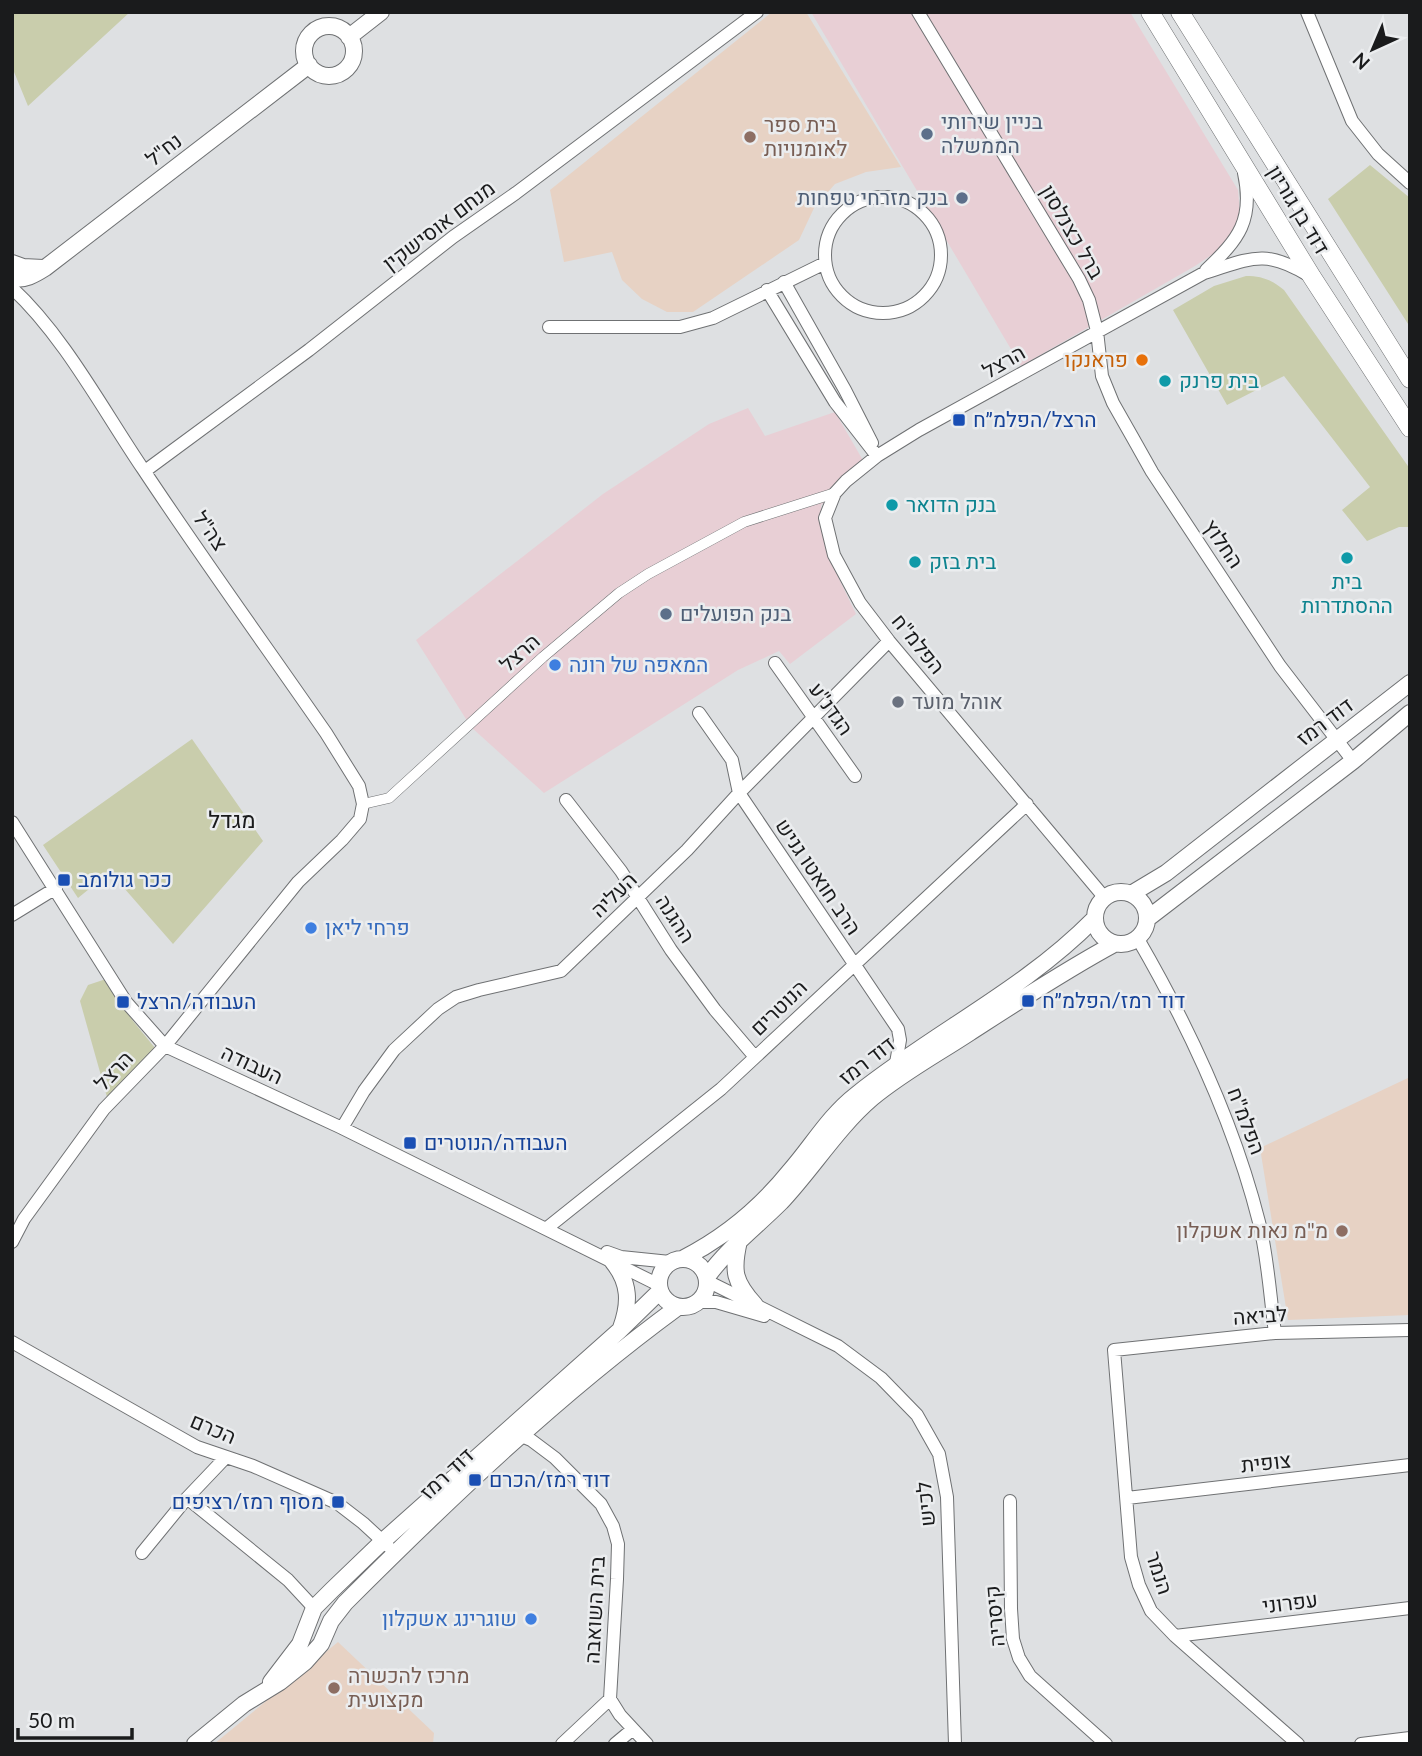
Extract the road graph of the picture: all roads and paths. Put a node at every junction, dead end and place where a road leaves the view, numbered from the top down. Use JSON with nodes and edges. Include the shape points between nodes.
{"nodes":[{"id":1,"x":381,"y":12,"type":"edge"},
{"id":2,"x":757,"y":12,"type":"edge"},
{"id":3,"x":918,"y":12,"type":"edge"},
{"id":4,"x":1150,"y":12,"type":"edge"},
{"id":5,"x":1180,"y":12,"type":"edge"},
{"id":6,"x":1307,"y":12,"type":"edge"},
{"id":7,"x":349,"y":37,"type":"junction"},
{"id":8,"x":309,"y":65,"type":"junction"},
{"id":9,"x":1240,"y":158,"type":"junction"},
{"id":10,"x":1410,"y":183,"type":"edge"},
{"id":11,"x":12,"y":262,"type":"edge"},
{"id":12,"x":825,"y":263,"type":"junction"},
{"id":13,"x":45,"y":268,"type":"junction"},
{"id":14,"x":1204,"y":273,"type":"junction"},
{"id":15,"x":1312,"y":277,"type":"junction"},
{"id":16,"x":12,"y":279,"type":"edge"},
{"id":17,"x":784,"y":282,"type":"junction"},
{"id":18,"x":12,"y":288,"type":"edge"},
{"id":19,"x":767,"y":290,"type":"junction"},
{"id":20,"x":549,"y":327,"type":"dead end"},
{"id":21,"x":1097,"y":331,"type":"junction"},
{"id":22,"x":1410,"y":379,"type":"edge"},
{"id":23,"x":1410,"y":428,"type":"edge"},
{"id":24,"x":877,"y":456,"type":"junction"},
{"id":25,"x":145,"y":471,"type":"junction"},
{"id":26,"x":835,"y":493,"type":"junction"},
{"id":27,"x":889,"y":641,"type":"junction"},
{"id":28,"x":775,"y":663,"type":"dead end"},
{"id":29,"x":1410,"y":683,"type":"edge"},
{"id":30,"x":699,"y":713,"type":"dead end"},
{"id":31,"x":1410,"y":713,"type":"edge"},
{"id":32,"x":813,"y":718,"type":"junction"},
{"id":33,"x":1337,"y":740,"type":"junction"},
{"id":34,"x":1353,"y":761,"type":"junction"},
{"id":35,"x":855,"y":776,"type":"dead end"},
{"id":36,"x":739,"y":793,"type":"junction"},
{"id":37,"x":566,"y":800,"type":"dead end"},
{"id":38,"x":362,"y":804,"type":"junction"},
{"id":39,"x":1027,"y":804,"type":"junction"},
{"id":40,"x":12,"y":822,"type":"edge"},
{"id":41,"x":56,"y":888,"type":"junction"},
{"id":42,"x":1131,"y":894,"type":"junction"},
{"id":43,"x":1104,"y":897,"type":"junction"},
{"id":44,"x":639,"y":898,"type":"junction"},
{"id":45,"x":12,"y":915,"type":"edge"},
{"id":46,"x":1094,"y":919,"type":"junction"},
{"id":47,"x":1147,"y":919,"type":"junction"},
{"id":48,"x":1138,"y":939,"type":"junction"},
{"id":49,"x":1114,"y":944,"type":"junction"},
{"id":50,"x":853,"y":964,"type":"junction"},
{"id":51,"x":165,"y":1045,"type":"junction"},
{"id":52,"x":755,"y":1057,"type":"junction"},
{"id":53,"x":896,"y":1063,"type":"junction"},
{"id":54,"x":342,"y":1128,"type":"junction"},
{"id":55,"x":547,"y":1228,"type":"junction"},
{"id":56,"x":567,"y":1238,"type":"junction"},
{"id":57,"x":739,"y":1241,"type":"junction"},
{"id":58,"x":12,"y":1242,"type":"edge"},
{"id":59,"x":677,"y":1260,"type":"junction"},
{"id":60,"x":613,"y":1262,"type":"junction"},
{"id":61,"x":707,"y":1279,"type":"junction"},
{"id":62,"x":659,"y":1288,"type":"junction"},
{"id":63,"x":698,"y":1302,"type":"junction"},
{"id":64,"x":755,"y":1305,"type":"junction"},
{"id":65,"x":678,"y":1307,"type":"junction"},
{"id":66,"x":797,"y":1326,"type":"junction"},
{"id":67,"x":1410,"y":1330,"type":"edge"},
{"id":68,"x":619,"y":1331,"type":"junction"},
{"id":69,"x":1275,"y":1333,"type":"junction"},
{"id":70,"x":12,"y":1342,"type":"edge"},
{"id":71,"x":1114,"y":1350,"type":"joint"},
{"id":72,"x":512,"y":1433,"type":"junction"},
{"id":73,"x":226,"y":1457,"type":"junction"},
{"id":74,"x":1410,"y":1465,"type":"edge"},
{"id":75,"x":187,"y":1498,"type":"junction"},
{"id":76,"x":1127,"y":1498,"type":"junction"},
{"id":77,"x":1010,"y":1501,"type":"dead end"},
{"id":78,"x":383,"y":1541,"type":"junction"},
{"id":79,"x":142,"y":1553,"type":"dead end"},
{"id":80,"x":395,"y":1553,"type":"junction"},
{"id":81,"x":314,"y":1608,"type":"junction"},
{"id":82,"x":1410,"y":1608,"type":"edge"},
{"id":83,"x":1175,"y":1636,"type":"junction"},
{"id":84,"x":265,"y":1690,"type":"junction"},
{"id":85,"x":610,"y":1699,"type":"junction"},
{"id":86,"x":633,"y":1729,"type":"junction"},
{"id":87,"x":1410,"y":1738,"type":"edge"},
{"id":88,"x":1098,"y":1741,"type":"edge"},
{"id":89,"x":195,"y":1744,"type":"edge"},
{"id":90,"x":562,"y":1744,"type":"edge"},
{"id":91,"x":615,"y":1744,"type":"edge"},
{"id":92,"x":647,"y":1744,"type":"edge"},
{"id":93,"x":955,"y":1744,"type":"edge"},
{"id":94,"x":1298,"y":1744,"type":"edge"},
{"id":95,"x":1361,"y":1744,"type":"edge"}],
"edges":[{"from":1,"to":7,"type":"street"},
{"from":2,"to":25,"type":"street","name":"מנחם אוסישקין"},
{"from":3,"to":21,"type":"street","name":"ברל כצנלסון","via":[[1079,279]]},
{"from":4,"to":9,"type":"main road","name":"דוד בן גוריון"},
{"from":5,"to":22,"type":"main road","name":"דוד בן גוריון"},
{"from":6,"to":10,"type":"street","via":[[1352,121],[1378,154]]},
{"from":7,"to":8,"type":"street","via":[[330,27],[316,30],[306,43]]},
{"from":7,"to":8,"type":"street","via":[[354,51],[344,71],[330,76]]},
{"from":8,"to":13,"type":"street","name":"נח\"ל"},
{"from":9,"to":14,"type":"street","name":"הרצל","via":[[1247,215],[1224,253]]},
{"from":9,"to":15,"type":"main road","name":"דוד בן גוריון"},
{"from":11,"to":13,"type":"street"},
{"from":12,"to":12,"type":"street","via":[[844,299],[861,310],[881,314],[919,302],[933,287],[942,250],[937,232],[912,204],[876,197],[843,213],[832,228]]},
{"from":12,"to":17,"type":"street"},
{"from":13,"to":16,"type":"street","name":"נח\"ל","via":[[21,280]]},
{"from":14,"to":15,"type":"street","name":"הרצל","via":[[1268,257]]},
{"from":14,"to":21,"type":"street","name":"הרצל"},
{"from":15,"to":23,"type":"main road","name":"דוד בן גוריון"},
{"from":17,"to":19,"type":"street"},
{"from":17,"to":24,"type":"street"},
{"from":18,"to":25,"type":"street","name":"צה\"ל","via":[[52,332]]},
{"from":19,"to":20,"type":"street","via":[[712,318],[680,327]]},
{"from":19,"to":24,"type":"street","via":[[835,402]]},
{"from":21,"to":24,"type":"street","name":"הרצל"},
{"from":21,"to":33,"type":"street","name":"החלוץ","via":[[1102,376],[1152,472],[1280,666]]},
{"from":24,"to":26,"type":"street","name":"הרצל"},
{"from":25,"to":38,"type":"street","name":"צה\"ל","via":[[352,771]]},
{"from":26,"to":27,"type":"street","name":"הפלמ\"ח","via":[[825,518],[834,555],[860,603]]},
{"from":26,"to":38,"type":"street","name":"הרצל","via":[[744,522],[619,593],[389,798]]},
{"from":27,"to":32,"type":"street","name":"העליה"},
{"from":27,"to":39,"type":"street","name":"הפלמ\"ח"},
{"from":28,"to":32,"type":"street","name":"הגדנ\"ע"},
{"from":29,"to":33,"type":"street","name":"דוד רמז"},
{"from":30,"to":36,"type":"street","name":"הרב חואטו גניש","via":[[732,760]]},
{"from":31,"to":34,"type":"street"},
{"from":32,"to":35,"type":"street","name":"הגדנ\"ע"},
{"from":32,"to":36,"type":"street","name":"העליה"},
{"from":33,"to":34,"type":"street","name":"החלוץ"},
{"from":33,"to":42,"type":"street","name":"דוד רמז","via":[[1166,873]]},
{"from":34,"to":47,"type":"street"},
{"from":36,"to":44,"type":"street","name":"העליה"},
{"from":36,"to":50,"type":"street","name":"הרב חואטו גניש"},
{"from":37,"to":44,"type":"street","name":"ההגנה"},
{"from":38,"to":51,"type":"street","name":"הרצל","via":[[360,819],[298,882]]},
{"from":39,"to":43,"type":"street","name":"הפלמ\"ח"},
{"from":39,"to":50,"type":"street","name":"הנוטרים"},
{"from":40,"to":41,"type":"street","name":"העבודה"},
{"from":41,"to":45,"type":"street"},
{"from":41,"to":51,"type":"street","name":"העבודה","via":[[126,1002]]},
{"from":42,"to":43,"type":"street","via":[[1117,892]]},
{"from":42,"to":47,"type":"street","via":[[1143,903]]},
{"from":43,"to":46,"type":"street"},
{"from":44,"to":52,"type":"street","name":"ההגנה","via":[[671,950]]},
{"from":44,"to":54,"type":"street","name":"העליה","via":[[561,971],[479,990],[438,1009],[394,1050]]},
{"from":46,"to":49,"type":"street","via":[[1100,935]]},
{"from":46,"to":53,"type":"street","name":"דוד רמז","via":[[1048,962]]},
{"from":47,"to":48,"type":"street"},
{"from":48,"to":49,"type":"street"},
{"from":48,"to":69,"type":"street","name":"הפלמ\"ח","via":[[1170,994],[1242,1160],[1260,1225]]},
{"from":49,"to":57,"type":"street","name":"דוד רמז","via":[[872,1098],[839,1131],[800,1182]]},
{"from":50,"to":52,"type":"street","name":"הנוטרים"},
{"from":50,"to":53,"type":"street","name":"הרב חואטו גניש","via":[[898,1029]]},
{"from":51,"to":54,"type":"street","name":"העבודה"},
{"from":51,"to":58,"type":"street","name":"הרצל","via":[[104,1109]]},
{"from":52,"to":55,"type":"street","name":"הנוטרים"},
{"from":53,"to":59,"type":"street","name":"דוד רמז","via":[[836,1113],[789,1173],[743,1220]]},
{"from":54,"to":55,"type":"street","name":"העבודה"},
{"from":55,"to":56,"type":"street","name":"העבודה"},
{"from":56,"to":59,"type":"street","name":"העבודה","via":[[621,1257]]},
{"from":56,"to":60,"type":"street","name":"העבודה"},
{"from":57,"to":61,"type":"street","name":"דוד רמז"},
{"from":57,"to":64,"type":"street","via":[[736,1275]]},
{"from":59,"to":61,"type":"street","via":[[698,1264]]},
{"from":59,"to":62,"type":"street","via":[[661,1273]]},
{"from":60,"to":62,"type":"street","name":"העבודה"},
{"from":60,"to":68,"type":"street","via":[[628,1291]]},
{"from":61,"to":63,"type":"street","via":[[706,1292]]},
{"from":61,"to":64,"type":"street","name":"לכיש"},
{"from":62,"to":65,"type":"street","via":[[664,1298]]},
{"from":62,"to":68,"type":"street","name":"דוד רמז"},
{"from":63,"to":65,"type":"street"},
{"from":63,"to":66,"type":"street","name":"לכיש","via":[[716,1302]]},
{"from":64,"to":66,"type":"street","name":"לכיש"},
{"from":65,"to":72,"type":"street","name":"דוד רמז"},
{"from":66,"to":93,"type":"street","name":"לכיש","via":[[838,1346],[881,1378],[917,1415],[939,1454],[947,1497]]},
{"from":67,"to":69,"type":"street","name":"לביאה"},
{"from":68,"to":72,"type":"street","name":"דוד רמז"},
{"from":69,"to":71,"type":"street","name":"לביאה"},
{"from":70,"to":73,"type":"street","name":"הכרם","via":[[197,1447]]},
{"from":71,"to":76,"type":"street","name":"הנמר"},
{"from":72,"to":78,"type":"street","name":"דוד רמז"},
{"from":72,"to":80,"type":"street","name":"דוד רמז"},
{"from":72,"to":85,"type":"street","name":"בית השואבה","via":[[541,1447],[568,1471],[601,1504],[612,1526],[618,1544]]},
{"from":73,"to":75,"type":"street"},
{"from":73,"to":78,"type":"street","name":"הכרם","via":[[337,1503]]},
{"from":74,"to":76,"type":"street","name":"צופית"},
{"from":75,"to":79,"type":"street"},
{"from":75,"to":81,"type":"street","via":[[288,1580]]},
{"from":76,"to":83,"type":"street","name":"הנמר","via":[[1131,1557],[1139,1585],[1151,1611]]},
{"from":77,"to":88,"type":"street","name":"קיסריה","via":[[1011,1609],[1019,1658],[1030,1675]]},
{"from":78,"to":80,"type":"street","name":"הכרם"},
{"from":78,"to":81,"type":"street","name":"דוד רמז"},
{"from":80,"to":84,"type":"street","name":"דוד רמז","via":[[338,1611],[315,1652]]},
{"from":81,"to":84,"type":"street","name":"דוד רמז","via":[[300,1644]]},
{"from":82,"to":83,"type":"street","name":"עפרוני"},
{"from":83,"to":94,"type":"street","name":"הנמר"},
{"from":84,"to":89,"type":"street","name":"דוד רמז"},
{"from":85,"to":86,"type":"street"},
{"from":85,"to":90,"type":"street"},
{"from":86,"to":91,"type":"street"},
{"from":86,"to":92,"type":"street"},
{"from":87,"to":95,"type":"street"}]}
